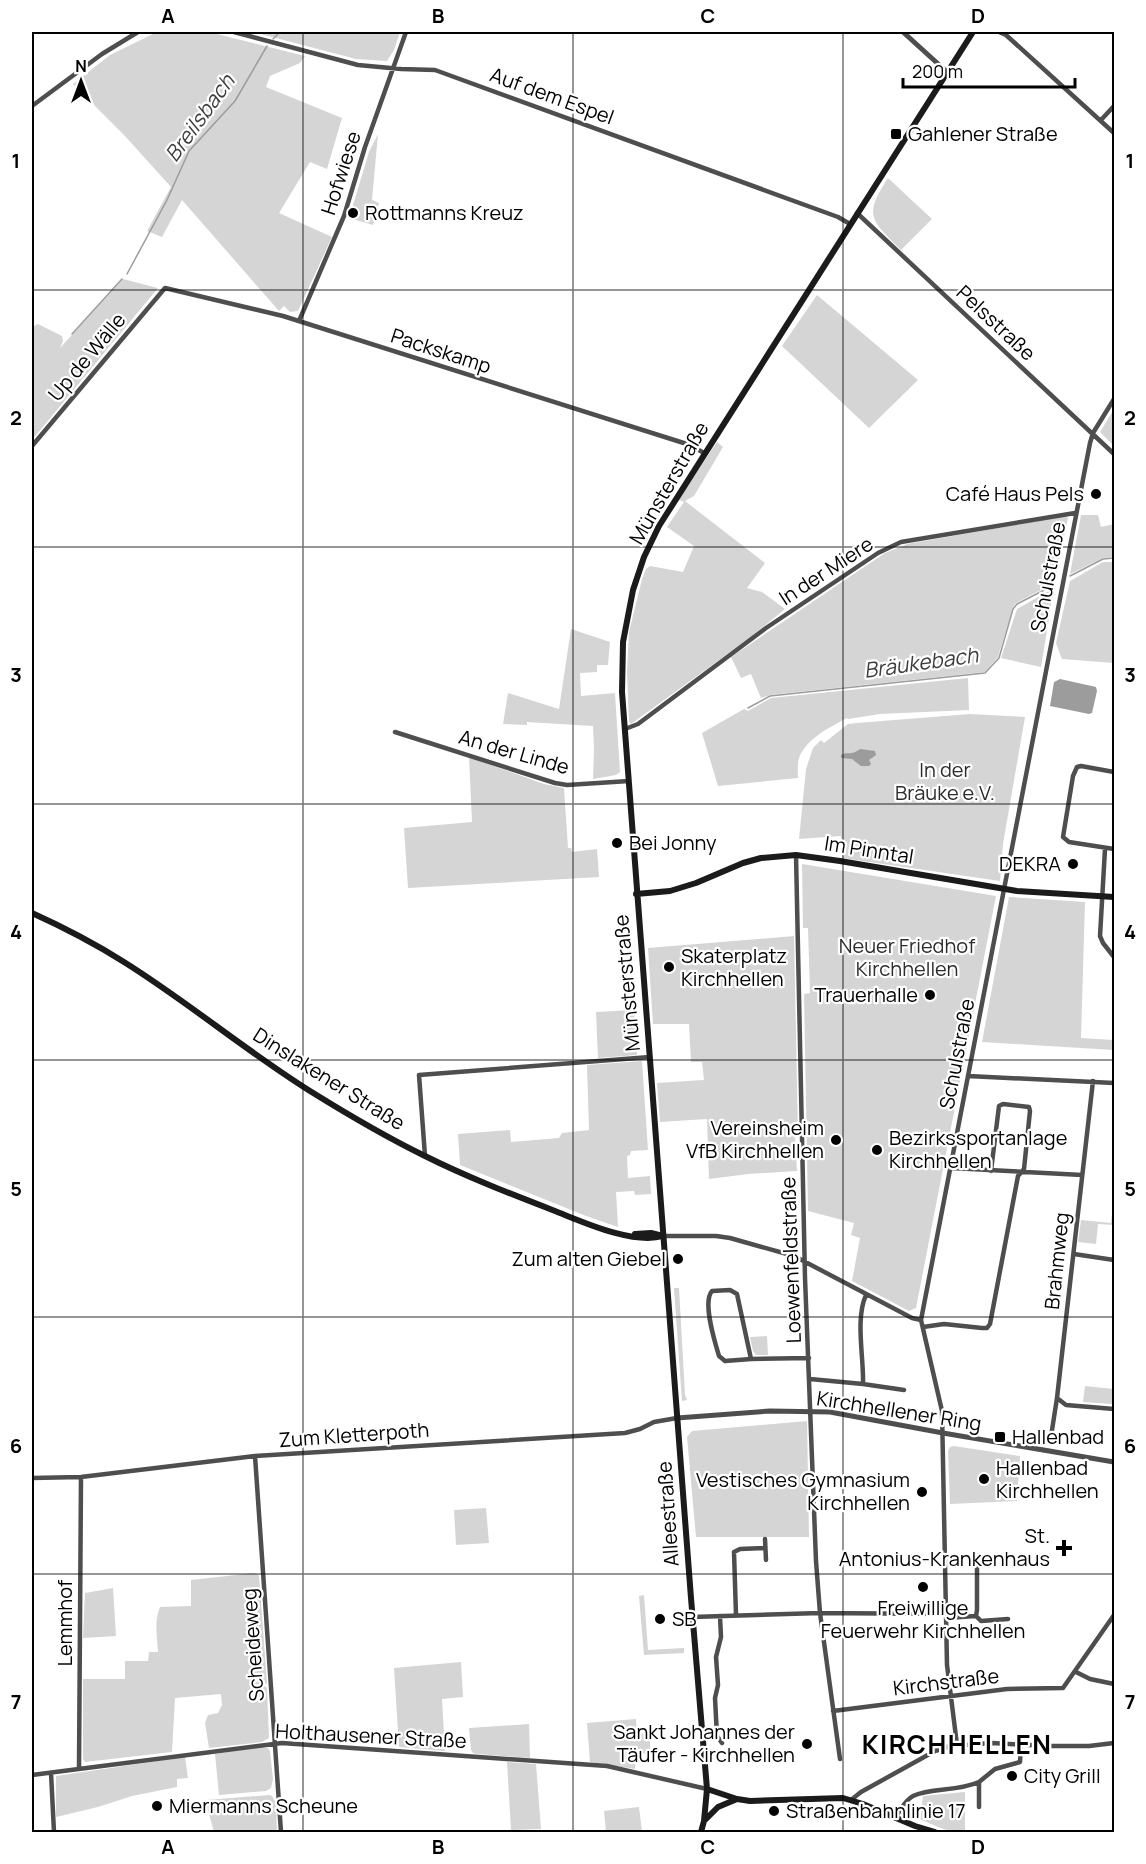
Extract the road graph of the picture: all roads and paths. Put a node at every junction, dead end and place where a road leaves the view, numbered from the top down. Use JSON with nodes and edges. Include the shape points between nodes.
{"nodes":[{"id":1,"x":138,"y":32,"type":"edge"},
{"id":2,"x":234,"y":32,"type":"edge"},
{"id":3,"x":406,"y":32,"type":"edge"},
{"id":4,"x":903,"y":32,"type":"edge"},
{"id":5,"x":973,"y":32,"type":"edge"},
{"id":6,"x":999,"y":32,"type":"edge"},
{"id":7,"x":392,"y":68,"type":"junction"},
{"id":8,"x":946,"y":72,"type":"junction"},
{"id":9,"x":32,"y":106,"type":"edge"},
{"id":10,"x":1114,"y":106,"type":"edge"},
{"id":11,"x":1101,"y":120,"type":"junction"},
{"id":12,"x":1114,"y":133,"type":"edge"},
{"id":13,"x":857,"y":213,"type":"junction"},
{"id":14,"x":850,"y":224,"type":"junction"},
{"id":15,"x":165,"y":288,"type":"joint"},
{"id":16,"x":299,"y":321,"type":"junction"},
{"id":17,"x":1114,"y":399,"type":"edge"},
{"id":18,"x":1093,"y":433,"type":"junction"},
{"id":19,"x":32,"y":446,"type":"edge"},
{"id":20,"x":704,"y":453,"type":"junction"},
{"id":21,"x":1114,"y":454,"type":"edge"},
{"id":22,"x":1076,"y":513,"type":"junction"},
{"id":23,"x":625,"y":729,"type":"junction"},
{"id":24,"x":394,"y":732,"type":"dead end"},
{"id":25,"x":1114,"y":772,"type":"edge"},
{"id":26,"x":629,"y":781,"type":"junction"},
{"id":27,"x":1105,"y":849,"type":"junction"},
{"id":28,"x":1114,"y":849,"type":"edge"},
{"id":29,"x":796,"y":855,"type":"junction"},
{"id":30,"x":1004,"y":889,"type":"junction"},
{"id":31,"x":636,"y":894,"type":"junction"},
{"id":32,"x":1102,"y":897,"type":"junction"},
{"id":33,"x":1114,"y":897,"type":"edge"},
{"id":34,"x":32,"y":913,"type":"edge"},
{"id":35,"x":1114,"y":957,"type":"edge"},
{"id":36,"x":650,"y":1057,"type":"junction"},
{"id":37,"x":968,"y":1076,"type":"junction"},
{"id":38,"x":1092,"y":1081,"type":"junction"},
{"id":39,"x":1114,"y":1083,"type":"edge"},
{"id":40,"x":425,"y":1156,"type":"junction"},
{"id":41,"x":951,"y":1168,"type":"junction"},
{"id":42,"x":991,"y":1171,"type":"junction"},
{"id":43,"x":1020,"y":1172,"type":"junction"},
{"id":44,"x":1082,"y":1175,"type":"junction"},
{"id":45,"x":663,"y":1236,"type":"junction"},
{"id":46,"x":1074,"y":1254,"type":"junction"},
{"id":47,"x":1114,"y":1260,"type":"edge"},
{"id":48,"x":805,"y":1261,"type":"junction"},
{"id":49,"x":866,"y":1295,"type":"junction"},
{"id":50,"x":921,"y":1320,"type":"junction"},
{"id":51,"x":923,"y":1327,"type":"junction"},
{"id":52,"x":809,"y":1358,"type":"junction"},
{"id":53,"x":751,"y":1359,"type":"junction"},
{"id":54,"x":810,"y":1380,"type":"junction"},
{"id":55,"x":863,"y":1384,"type":"junction"},
{"id":56,"x":904,"y":1390,"type":"dead end"},
{"id":57,"x":1058,"y":1398,"type":"junction"},
{"id":58,"x":1114,"y":1409,"type":"edge"},
{"id":59,"x":810,"y":1411,"type":"junction"},
{"id":60,"x":677,"y":1418,"type":"junction"},
{"id":61,"x":943,"y":1433,"type":"junction"},
{"id":62,"x":1050,"y":1443,"type":"dead end"},
{"id":63,"x":255,"y":1456,"type":"junction"},
{"id":64,"x":1114,"y":1462,"type":"edge"},
{"id":65,"x":81,"y":1476,"type":"junction"},
{"id":66,"x":32,"y":1478,"type":"edge"},
{"id":67,"x":765,"y":1539,"type":"dead end"},
{"id":68,"x":765,"y":1548,"type":"junction"},
{"id":69,"x":766,"y":1560,"type":"dead end"},
{"id":70,"x":977,"y":1568,"type":"dead end"},
{"id":71,"x":820,"y":1613,"type":"junction"},
{"id":72,"x":736,"y":1615,"type":"junction"},
{"id":73,"x":1114,"y":1615,"type":"edge"},
{"id":74,"x":720,"y":1616,"type":"junction"},
{"id":75,"x":946,"y":1616,"type":"junction"},
{"id":76,"x":975,"y":1616,"type":"junction"},
{"id":77,"x":692,"y":1617,"type":"junction"},
{"id":78,"x":1008,"y":1619,"type":"dead end"},
{"id":79,"x":1076,"y":1672,"type":"junction"},
{"id":80,"x":1114,"y":1684,"type":"edge"},
{"id":81,"x":1114,"y":1692,"type":"edge"},
{"id":82,"x":951,"y":1696,"type":"junction"},
{"id":83,"x":833,"y":1712,"type":"junction"},
{"id":84,"x":722,"y":1743,"type":"dead end"},
{"id":85,"x":1114,"y":1743,"type":"edge"},
{"id":86,"x":274,"y":1744,"type":"junction"},
{"id":87,"x":1021,"y":1744,"type":"junction"},
{"id":88,"x":957,"y":1745,"type":"junction"},
{"id":89,"x":840,"y":1759,"type":"dead end"},
{"id":90,"x":80,"y":1769,"type":"junction"},
{"id":91,"x":51,"y":1773,"type":"junction"},
{"id":92,"x":32,"y":1775,"type":"edge"},
{"id":93,"x":979,"y":1782,"type":"junction"},
{"id":94,"x":707,"y":1789,"type":"junction"},
{"id":95,"x":737,"y":1799,"type":"junction"},
{"id":96,"x":850,"y":1800,"type":"junction"},
{"id":97,"x":980,"y":1807,"type":"dead end"},
{"id":98,"x":896,"y":1818,"type":"junction"},
{"id":99,"x":704,"y":1821,"type":"junction"},
{"id":100,"x":924,"y":1831,"type":"edge"},
{"id":101,"x":54,"y":1833,"type":"edge"},
{"id":102,"x":281,"y":1833,"type":"edge"},
{"id":103,"x":701,"y":1833,"type":"edge"},
{"id":104,"x":935,"y":1833,"type":"edge"}],
"edges":[{"from":1,"to":9,"type":"street"},
{"from":2,"to":7,"type":"street","name":"Auf dem Espel","via":[[358,65]]},
{"from":3,"to":7,"type":"street","name":"Hofwiese"},
{"from":4,"to":8,"type":"street"},
{"from":5,"to":8,"type":"main road","name":"Münsterstraße"},
{"from":6,"to":11,"type":"street","via":[[1006,34]]},
{"from":7,"to":14,"type":"street","name":"Auf dem Espel","via":[[435,70]]},
{"from":7,"to":16,"type":"street","name":"Hofwiese","via":[[344,216]]},
{"from":8,"to":13,"type":"main road","name":"Münsterstraße"},
{"from":10,"to":11,"type":"street"},
{"from":11,"to":12,"type":"street"},
{"from":13,"to":14,"type":"main road","name":"Münsterstraße"},
{"from":13,"to":18,"type":"street","name":"Pelsstraße"},
{"from":14,"to":20,"type":"main road","name":"Münsterstraße"},
{"from":15,"to":16,"type":"street","name":"Packskamp"},
{"from":15,"to":19,"type":"street","name":"Up de Wälle"},
{"from":16,"to":20,"type":"street","name":"Packskamp","via":[[690,445]]},
{"from":17,"to":18,"type":"street","name":"Schulstraße"},
{"from":18,"to":21,"type":"street","name":"Pelsstraße"},
{"from":18,"to":22,"type":"street","name":"Schulstraße"},
{"from":20,"to":23,"type":"main road","name":"Münsterstraße","via":[[659,526],[633,590],[623,642]]},
{"from":22,"to":23,"type":"street","name":"In der Miere","via":[[901,542],[878,553],[766,628],[638,724]]},
{"from":22,"to":30,"type":"street","name":"Schulstraße"},
{"from":23,"to":26,"type":"main road","name":"Münsterstraße"},
{"from":24,"to":26,"type":"street","name":"An der Linde","via":[[555,783]]},
{"from":25,"to":27,"type":"street","via":[[1077,767],[1063,837],[1069,842]]},
{"from":26,"to":31,"type":"main road","name":"Münsterstraße"},
{"from":27,"to":28,"type":"street"},
{"from":27,"to":32,"type":"street"},
{"from":29,"to":30,"type":"main road","name":"Im Pinntal"},
{"from":29,"to":31,"type":"main road","name":"Im Pinntal","via":[[761,858],[670,891]]},
{"from":29,"to":48,"type":"street","name":"Loewenfeldstraße"},
{"from":30,"to":32,"type":"main road","name":"Im Pinntal"},
{"from":30,"to":37,"type":"street","name":"Schulstraße"},
{"from":31,"to":36,"type":"main road","name":"Münsterstraße"},
{"from":32,"to":33,"type":"main road","name":"Im Pinntal"},
{"from":32,"to":35,"type":"street","via":[[1100,936]]},
{"from":34,"to":40,"type":"main road","name":"Dinslakener Straße","via":[[125,963],[309,1090]]},
{"from":36,"to":40,"type":"street","via":[[419,1075]]},
{"from":36,"to":45,"type":"main road","name":"Münsterstraße"},
{"from":37,"to":38,"type":"street"},
{"from":37,"to":41,"type":"street","name":"Schulstraße"},
{"from":38,"to":39,"type":"street"},
{"from":38,"to":44,"type":"street","name":"Brahmweg"},
{"from":40,"to":45,"type":"main road","name":"Dinslakener Straße","via":[[599,1228],[627,1235]]},
{"from":41,"to":42,"type":"street"},
{"from":41,"to":50,"type":"street","name":"Schulstraße"},
{"from":42,"to":43,"type":"street"},
{"from":42,"to":43,"type":"street","via":[[998,1109],[1003,1104],[1030,1108]]},
{"from":43,"to":44,"type":"street"},
{"from":43,"to":51,"type":"street","via":[[990,1324],[987,1328],[944,1324]]},
{"from":44,"to":46,"type":"street","name":"Brahmweg"},
{"from":45,"to":48,"type":"street","via":[[730,1238]]},
{"from":45,"to":60,"type":"main road","name":"Alleestraße"},
{"from":46,"to":47,"type":"street"},
{"from":46,"to":57,"type":"street","name":"Brahmweg"},
{"from":48,"to":49,"type":"street"},
{"from":48,"to":52,"type":"street","name":"Loewenfeldstraße"},
{"from":49,"to":50,"type":"street"},
{"from":49,"to":55,"type":"street","via":[[862,1323]]},
{"from":50,"to":51,"type":"street","name":"Schulstraße"},
{"from":51,"to":61,"type":"street","name":"Schulstraße","via":[[942,1411]]},
{"from":52,"to":53,"type":"street"},
{"from":52,"to":54,"type":"street","name":"Loewenfeldstraße"},
{"from":53,"to":53,"type":"street","via":[[737,1294],[730,1290],[712,1291],[708,1309],[718,1356],[725,1361]]},
{"from":54,"to":55,"type":"street"},
{"from":54,"to":59,"type":"street","name":"Loewenfeldstraße"},
{"from":55,"to":56,"type":"street"},
{"from":57,"to":58,"type":"street","via":[[1066,1405]]},
{"from":57,"to":62,"type":"street","name":"Brahmweg"},
{"from":59,"to":60,"type":"street","name":"Kirchhellener Ring"},
{"from":59,"to":61,"type":"street","name":"Kirchhellener Ring"},
{"from":59,"to":71,"type":"street","name":"Loewenfeldstraße"},
{"from":60,"to":63,"type":"street","name":"Zum Kletterpoth","via":[[625,1433]]},
{"from":60,"to":77,"type":"main road","name":"Alleestraße"},
{"from":61,"to":64,"type":"street","name":"Kirchhellener Ring"},
{"from":61,"to":75,"type":"street","name":"Schulstraße"},
{"from":63,"to":65,"type":"street","name":"Zum Kletterpoth"},
{"from":63,"to":86,"type":"street","name":"Scheideweg"},
{"from":65,"to":66,"type":"street","name":"Zum Kletterpoth"},
{"from":65,"to":90,"type":"street","name":"Lemmhof"},
{"from":67,"to":68,"type":"street"},
{"from":68,"to":69,"type":"street"},
{"from":68,"to":72,"type":"street","via":[[734,1552]]},
{"from":70,"to":76,"type":"street"},
{"from":71,"to":72,"type":"street"},
{"from":71,"to":75,"type":"street"},
{"from":71,"to":83,"type":"street","name":"Loewenfeldstraße"},
{"from":72,"to":74,"type":"street"},
{"from":73,"to":79,"type":"street"},
{"from":74,"to":77,"type":"street"},
{"from":74,"to":84,"type":"street","via":[[722,1637],[716,1657],[715,1698],[717,1736]]},
{"from":75,"to":76,"type":"street"},
{"from":75,"to":82,"type":"street","name":"Schulstraße"},
{"from":76,"to":78,"type":"street","via":[[981,1620]]},
{"from":77,"to":94,"type":"main road","name":"Alleestraße"},
{"from":79,"to":80,"type":"street"},
{"from":79,"to":82,"type":"street","name":"Kirchstraße","via":[[1063,1688],[1020,1688]]},
{"from":80,"to":81,"type":"street"},
{"from":82,"to":83,"type":"street","name":"Kirchstraße"},
{"from":82,"to":88,"type":"street","name":"Schulstraße"},
{"from":83,"to":89,"type":"street","name":"Loewenfeldstraße"},
{"from":85,"to":87,"type":"street"},
{"from":86,"to":90,"type":"street","name":"Holthausener Straße"},
{"from":86,"to":94,"type":"street","name":"Holthausener Straße","via":[[607,1766]]},
{"from":86,"to":102,"type":"street","name":"Scheideweg"},
{"from":87,"to":88,"type":"street"},
{"from":87,"to":93,"type":"street","via":[[1020,1762],[995,1769]]},
{"from":88,"to":96,"type":"street","via":[[935,1751]]},
{"from":90,"to":91,"type":"street","name":"Holthausener Straße"},
{"from":91,"to":92,"type":"street","name":"Holthausener Straße"},
{"from":91,"to":101,"type":"street"},
{"from":93,"to":97,"type":"street"},
{"from":93,"to":98,"type":"street","via":[[962,1789],[912,1797]]},
{"from":94,"to":95,"type":"main road"},
{"from":94,"to":99,"type":"main road","name":"Alleestraße"},
{"from":95,"to":96,"type":"main road"},
{"from":95,"to":99,"type":"main road","via":[[718,1807]]},
{"from":96,"to":98,"type":"main road"},
{"from":98,"to":100,"type":"main road"},
{"from":99,"to":103,"type":"main road","name":"Alleestraße"},
{"from":100,"to":104,"type":"main road"}]}
